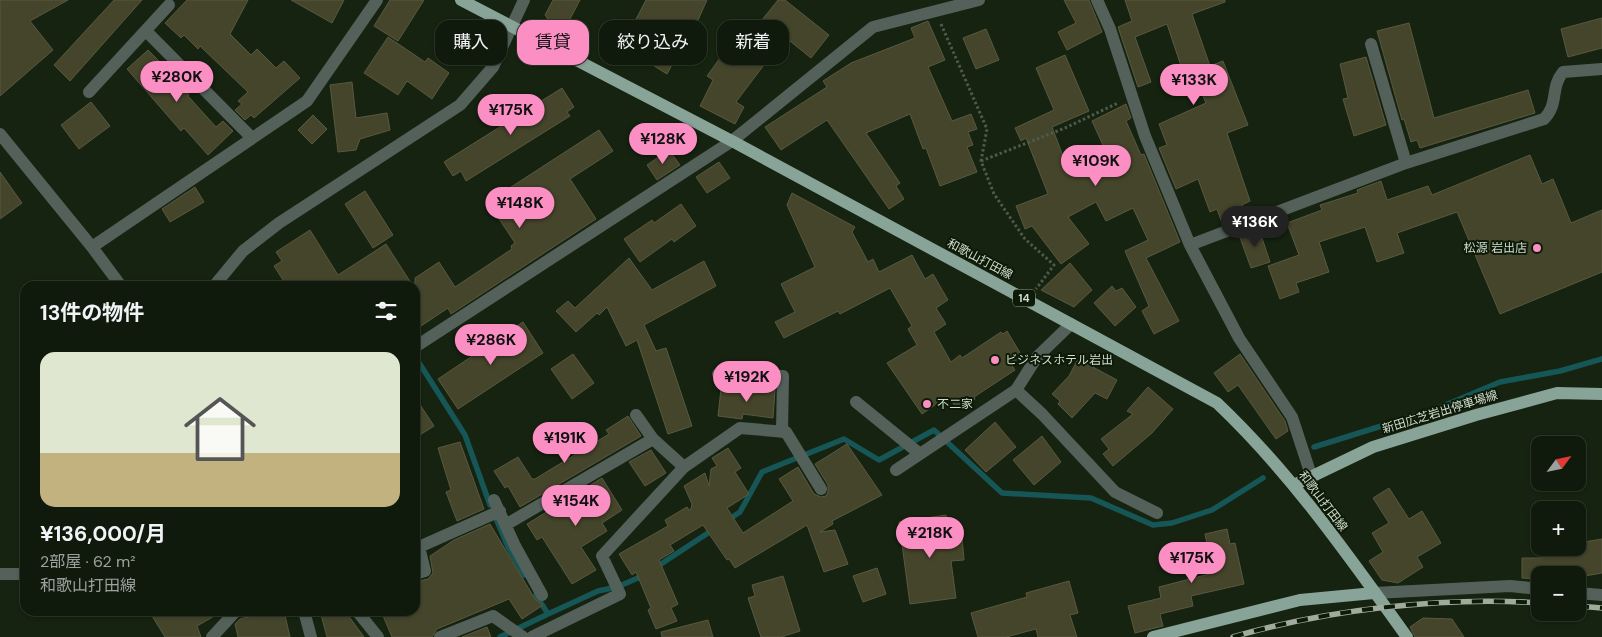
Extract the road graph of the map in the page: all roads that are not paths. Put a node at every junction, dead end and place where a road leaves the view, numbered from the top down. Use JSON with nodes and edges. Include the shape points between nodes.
{"nodes":[{"id":1,"x":377,"y":0,"type":"edge"},
{"id":2,"x":461,"y":0,"type":"edge"},
{"id":3,"x":524,"y":0,"type":"edge"},
{"id":4,"x":980,"y":0,"type":"edge"},
{"id":5,"x":1097,"y":0,"type":"edge"},
{"id":6,"x":169,"y":5,"type":"dead end"},
{"id":7,"x":512,"y":27,"type":"junction"},
{"id":8,"x":146,"y":31,"type":"junction"},
{"id":9,"x":1371,"y":44,"type":"dead end"},
{"id":10,"x":1602,"y":69,"type":"edge"},
{"id":11,"x":89,"y":92,"type":"dead end"},
{"id":12,"x":0,"y":134,"type":"edge"},
{"id":13,"x":252,"y":138,"type":"junction"},
{"id":14,"x":732,"y":141,"type":"junction"},
{"id":15,"x":1406,"y":163,"type":"junction"},
{"id":16,"x":1190,"y":245,"type":"junction"},
{"id":17,"x":92,"y":247,"type":"junction"},
{"id":18,"x":117,"y":281,"type":"edge"},
{"id":19,"x":218,"y":281,"type":"edge"},
{"id":20,"x":1071,"y":324,"type":"junction"},
{"id":21,"x":420,"y":345,"type":"edge"},
{"id":22,"x":718,"y":374,"type":"dead end"},
{"id":23,"x":1016,"y":390,"type":"junction"},
{"id":24,"x":1602,"y":394,"type":"edge"},
{"id":25,"x":856,"y":402,"type":"dead end"},
{"id":26,"x":636,"y":415,"type":"dead end"},
{"id":27,"x":782,"y":432,"type":"junction"},
{"id":28,"x":653,"y":439,"type":"junction"},
{"id":29,"x":920,"y":454,"type":"junction"},
{"id":30,"x":684,"y":467,"type":"junction"},
{"id":31,"x":896,"y":470,"type":"dead end"},
{"id":32,"x":1311,"y":475,"type":"junction"},
{"id":33,"x":1294,"y":484,"type":"junction"},
{"id":34,"x":821,"y":488,"type":"dead end"},
{"id":35,"x":1157,"y":513,"type":"dead end"},
{"id":36,"x":507,"y":524,"type":"junction"},
{"id":37,"x":420,"y":546,"type":"edge"},
{"id":38,"x":420,"y":551,"type":"edge"},
{"id":39,"x":420,"y":572,"type":"edge"},
{"id":40,"x":0,"y":574,"type":"edge"},
{"id":41,"x":20,"y":574,"type":"edge"},
{"id":42,"x":1531,"y":588,"type":"edge"},
{"id":43,"x":1374,"y":593,"type":"junction"},
{"id":44,"x":1586,"y":594,"type":"edge"},
{"id":45,"x":542,"y":595,"type":"dead end"},
{"id":46,"x":1602,"y":595,"type":"edge"},
{"id":47,"x":231,"y":616,"type":"edge"},
{"id":48,"x":305,"y":616,"type":"edge"},
{"id":49,"x":361,"y":616,"type":"edge"},
{"id":50,"x":212,"y":637,"type":"edge"},
{"id":51,"x":311,"y":637,"type":"edge"},
{"id":52,"x":378,"y":637,"type":"edge"},
{"id":53,"x":440,"y":637,"type":"edge"},
{"id":54,"x":523,"y":637,"type":"edge"},
{"id":55,"x":532,"y":637,"type":"edge"},
{"id":56,"x":1153,"y":637,"type":"edge"},
{"id":57,"x":1407,"y":637,"type":"edge"}],
"edges":[{"from":1,"to":13,"type":"street","via":[[308,101]]},
{"from":2,"to":7,"type":"main road","name":"和歌山打田線","number":"14"},
{"from":3,"to":7,"type":"street"},
{"from":4,"to":14,"type":"street","via":[[873,27]]},
{"from":5,"to":16,"type":"street","via":[[1110,29],[1145,136]]},
{"from":6,"to":8,"type":"street"},
{"from":7,"to":14,"type":"main road","name":"和歌山打田線","number":"14"},
{"from":7,"to":19,"type":"street","via":[[493,67],[460,105],[279,223],[243,251]]},
{"from":8,"to":11,"type":"street"},
{"from":8,"to":13,"type":"street"},
{"from":9,"to":15,"type":"street"},
{"from":10,"to":15,"type":"street","via":[[1563,72],[1556,80],[1552,111],[1544,119]]},
{"from":12,"to":17,"type":"street"},
{"from":13,"to":17,"type":"street"},
{"from":14,"to":20,"type":"main road","name":"和歌山打田線","number":"14"},
{"from":14,"to":21,"type":"street"},
{"from":15,"to":16,"type":"street"},
{"from":16,"to":32,"type":"street","via":[[1239,338],[1292,417]]},
{"from":17,"to":18,"type":"street"},
{"from":20,"to":23,"type":"street","via":[[1037,357]]},
{"from":20,"to":33,"type":"main road","name":"和歌山打田線","number":"14","via":[[1217,403],[1255,439]]},
{"from":22,"to":27,"type":"street","via":[[783,376]]},
{"from":23,"to":29,"type":"street"},
{"from":23,"to":35,"type":"street","via":[[1115,492]]},
{"from":24,"to":32,"type":"main road","name":"新田広芝岩出停車場線","via":[[1557,393],[1476,415],[1373,447]]},
{"from":25,"to":29,"type":"street"},
{"from":26,"to":28,"type":"street"},
{"from":27,"to":30,"type":"street","via":[[740,428]]},
{"from":27,"to":34,"type":"street","via":[[786,432]]},
{"from":28,"to":30,"type":"street"},
{"from":28,"to":36,"type":"street"},
{"from":29,"to":31,"type":"street"},
{"from":30,"to":55,"type":"street","via":[[602,556],[620,594]]},
{"from":32,"to":33,"type":"main road","name":"新田広芝岩出停車場線"},
{"from":33,"to":43,"type":"main road","name":"和歌山打田線","number":"14"},
{"from":36,"to":37,"type":"street","via":[[497,506]]},
{"from":36,"to":45,"type":"street","via":[[514,546]]},
{"from":38,"to":39,"type":"street","via":[[425,571]]},
{"from":40,"to":41,"type":"street"},
{"from":42,"to":43,"type":"street","via":[[1510,586]]},
{"from":43,"to":56,"type":"main road","via":[[1300,600]]},
{"from":43,"to":57,"type":"main road","name":"和歌山打田線","number":"14"},
{"from":44,"to":46,"type":"street"},
{"from":47,"to":50,"type":"street"},
{"from":48,"to":51,"type":"street"},
{"from":49,"to":52,"type":"street"},
{"from":53,"to":54,"type":"street","via":[[493,616]]}]}
